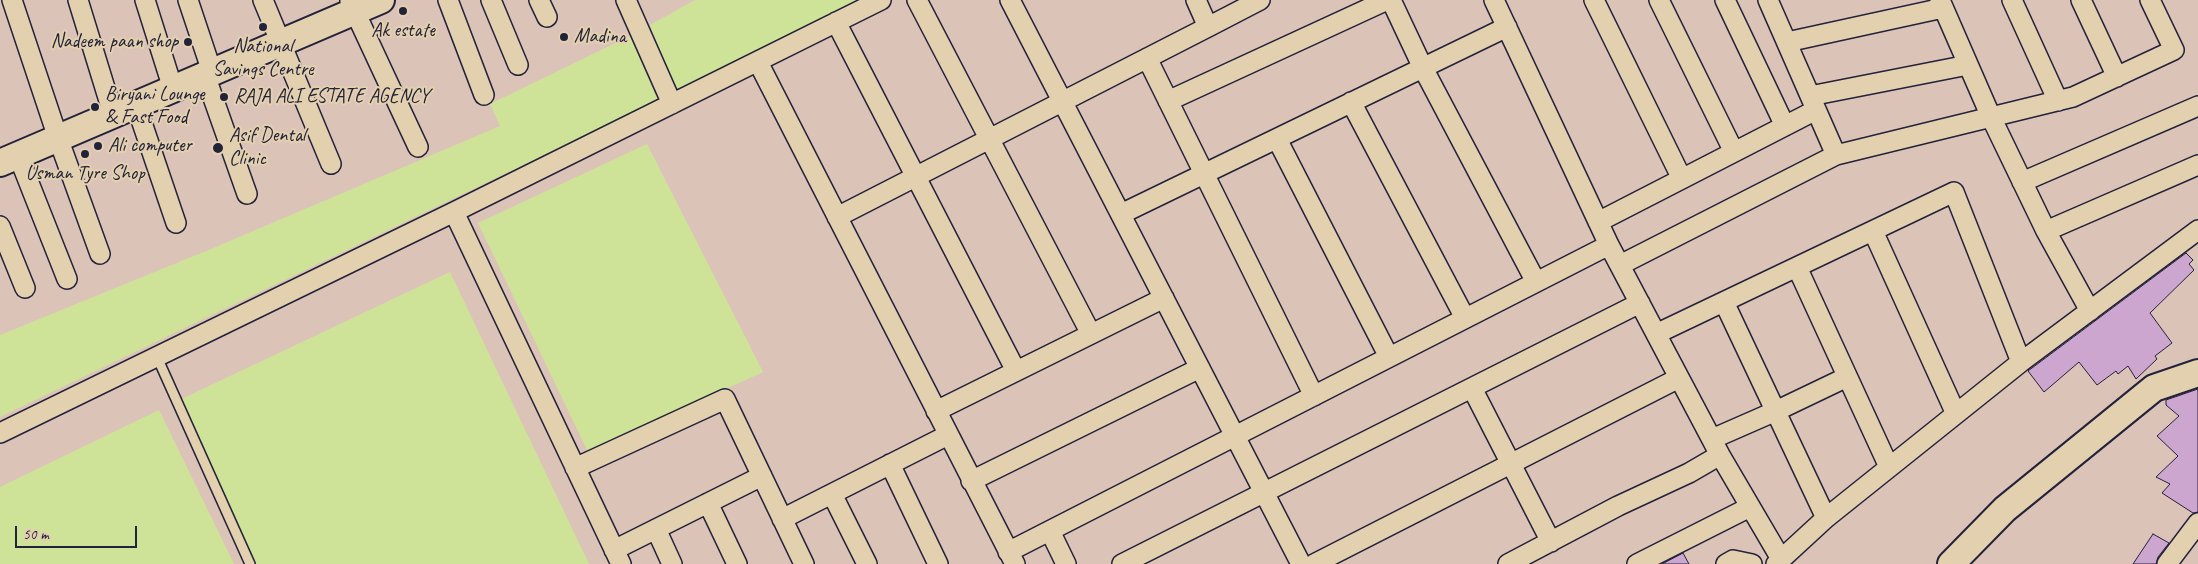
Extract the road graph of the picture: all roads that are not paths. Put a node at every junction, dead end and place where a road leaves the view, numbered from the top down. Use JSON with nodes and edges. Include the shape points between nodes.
{"nodes":[{"id":1,"x":12,"y":0,"type":"edge"},
{"id":2,"x":78,"y":0,"type":"edge"},
{"id":3,"x":145,"y":0,"type":"edge"},
{"id":4,"x":188,"y":0,"type":"edge"},
{"id":5,"x":263,"y":0,"type":"edge"},
{"id":6,"x":381,"y":0,"type":"edge"},
{"id":7,"x":448,"y":0,"type":"edge"},
{"id":8,"x":491,"y":0,"type":"edge"},
{"id":9,"x":626,"y":0,"type":"edge"},
{"id":10,"x":882,"y":0,"type":"edge"},
{"id":11,"x":918,"y":0,"type":"edge"},
{"id":12,"x":1010,"y":0,"type":"edge"},
{"id":13,"x":1196,"y":0,"type":"edge"},
{"id":14,"x":1260,"y":0,"type":"edge"},
{"id":15,"x":1389,"y":0,"type":"edge"},
{"id":16,"x":1494,"y":0,"type":"edge"},
{"id":17,"x":1594,"y":0,"type":"edge"},
{"id":18,"x":1659,"y":0,"type":"edge"},
{"id":19,"x":1725,"y":0,"type":"edge"},
{"id":20,"x":1768,"y":0,"type":"edge"},
{"id":21,"x":2012,"y":0,"type":"edge"},
{"id":22,"x":2081,"y":0,"type":"edge"},
{"id":23,"x":2150,"y":0,"type":"edge"},
{"id":24,"x":1941,"y":4,"type":"edge"},
{"id":25,"x":352,"y":6,"type":"edge"},
{"id":26,"x":836,"y":22,"type":"junction"},
{"id":27,"x":1208,"y":26,"type":"junction"},
{"id":28,"x":1507,"y":27,"type":"junction"},
{"id":29,"x":1787,"y":42,"type":"junction"},
{"id":30,"x":280,"y":43,"type":"junction"},
{"id":31,"x":1147,"y":58,"type":"junction"},
{"id":32,"x":758,"y":62,"type":"junction"},
{"id":33,"x":518,"y":65,"type":"dead end"},
{"id":34,"x":1968,"y":65,"type":"junction"},
{"id":35,"x":1423,"y":68,"type":"junction"},
{"id":36,"x":209,"y":74,"type":"junction"},
{"id":37,"x":2117,"y":77,"type":"junction"},
{"id":38,"x":174,"y":89,"type":"junction"},
{"id":39,"x":484,"y":95,"type":"dead end"},
{"id":40,"x":1062,"y":101,"type":"junction"},
{"id":41,"x":1168,"y":101,"type":"junction"},
{"id":42,"x":2058,"y":101,"type":"junction"},
{"id":43,"x":1352,"y":102,"type":"junction"},
{"id":44,"x":1813,"y":103,"type":"junction"},
{"id":45,"x":672,"y":104,"type":"junction"},
{"id":46,"x":2198,"y":106,"type":"edge"},
{"id":47,"x":125,"y":110,"type":"junction"},
{"id":48,"x":1991,"y":117,"type":"junction"},
{"id":49,"x":1785,"y":126,"type":"junction"},
{"id":50,"x":58,"y":138,"type":"junction"},
{"id":51,"x":989,"y":139,"type":"junction"},
{"id":52,"x":1277,"y":139,"type":"junction"},
{"id":53,"x":418,"y":147,"type":"dead end"},
{"id":54,"x":1734,"y":152,"type":"junction"},
{"id":55,"x":1836,"y":155,"type":"junction"},
{"id":56,"x":9,"y":159,"type":"edge"},
{"id":57,"x":331,"y":164,"type":"dead end"},
{"id":58,"x":2198,"y":165,"type":"edge"},
{"id":59,"x":1204,"y":174,"type":"junction"},
{"id":60,"x":916,"y":177,"type":"junction"},
{"id":61,"x":1682,"y":179,"type":"junction"},
{"id":62,"x":2022,"y":182,"type":"junction"},
{"id":63,"x":247,"y":194,"type":"dead end"},
{"id":64,"x":454,"y":212,"type":"junction"},
{"id":65,"x":1121,"y":214,"type":"junction"},
{"id":66,"x":837,"y":217,"type":"junction"},
{"id":67,"x":1598,"y":222,"type":"junction"},
{"id":68,"x":176,"y":223,"type":"dead end"},
{"id":69,"x":0,"y":226,"type":"edge"},
{"id":70,"x":2198,"y":230,"type":"edge"},
{"id":71,"x":1873,"y":231,"type":"junction"},
{"id":72,"x":2046,"y":231,"type":"junction"},
{"id":73,"x":1609,"y":245,"type":"junction"},
{"id":74,"x":100,"y":254,"type":"dead end"},
{"id":75,"x":1620,"y":265,"type":"junction"},
{"id":76,"x":1796,"y":268,"type":"junction"},
{"id":77,"x":67,"y":279,"type":"dead end"},
{"id":78,"x":1536,"y":282,"type":"junction"},
{"id":79,"x":26,"y":288,"type":"dead end"},
{"id":80,"x":1164,"y":298,"type":"junction"},
{"id":81,"x":1724,"y":302,"type":"junction"},
{"id":82,"x":1640,"y":303,"type":"junction"},
{"id":83,"x":2090,"y":311,"type":"junction"},
{"id":84,"x":1465,"y":318,"type":"junction"},
{"id":85,"x":1091,"y":334,"type":"junction"},
{"id":86,"x":1656,"y":334,"type":"junction"},
{"id":87,"x":157,"y":357,"type":"junction"},
{"id":88,"x":1389,"y":357,"type":"junction"},
{"id":89,"x":2021,"y":362,"type":"junction"},
{"id":90,"x":1200,"y":368,"type":"junction"},
{"id":91,"x":1016,"y":371,"type":"junction"},
{"id":92,"x":2198,"y":373,"type":"edge"},
{"id":93,"x":1847,"y":377,"type":"junction"},
{"id":94,"x":1679,"y":378,"type":"junction"},
{"id":95,"x":1472,"y":388,"type":"junction"},
{"id":96,"x":1314,"y":396,"type":"junction"},
{"id":97,"x":936,"y":411,"type":"junction"},
{"id":98,"x":1776,"y":411,"type":"junction"},
{"id":99,"x":1956,"y":414,"type":"junction"},
{"id":100,"x":0,"y":433,"type":"edge"},
{"id":101,"x":948,"y":435,"type":"junction"},
{"id":102,"x":1236,"y":436,"type":"junction"},
{"id":103,"x":1716,"y":447,"type":"junction"},
{"id":104,"x":1511,"y":463,"type":"junction"},
{"id":105,"x":890,"y":464,"type":"junction"},
{"id":106,"x":1889,"y":467,"type":"junction"},
{"id":107,"x":575,"y":468,"type":"junction"},
{"id":108,"x":762,"y":476,"type":"junction"},
{"id":109,"x":971,"y":481,"type":"junction"},
{"id":110,"x":1264,"y":492,"type":"junction"},
{"id":111,"x":832,"y":494,"type":"junction"},
{"id":112,"x":708,"y":503,"type":"junction"},
{"id":113,"x":1750,"y":507,"type":"junction"},
{"id":114,"x":1826,"y":518,"type":"junction"},
{"id":115,"x":782,"y":519,"type":"junction"},
{"id":116,"x":2198,"y":523,"type":"edge"},
{"id":117,"x":656,"y":529,"type":"junction"},
{"id":118,"x":1050,"y":531,"type":"junction"},
{"id":119,"x":1551,"y":542,"type":"junction"},
{"id":120,"x":617,"y":557,"type":"edge"},
{"id":121,"x":1011,"y":558,"type":"edge"},
{"id":122,"x":1779,"y":562,"type":"edge"},
{"id":123,"x":250,"y":564,"type":"edge"},
{"id":124,"x":672,"y":564,"type":"edge"},
{"id":125,"x":737,"y":564,"type":"edge"},
{"id":126,"x":804,"y":564,"type":"edge"},
{"id":127,"x":866,"y":564,"type":"edge"},
{"id":128,"x":938,"y":564,"type":"edge"},
{"id":129,"x":1066,"y":564,"type":"edge"},
{"id":130,"x":1122,"y":564,"type":"edge"},
{"id":131,"x":1301,"y":564,"type":"edge"},
{"id":132,"x":1314,"y":564,"type":"edge"},
{"id":133,"x":1508,"y":564,"type":"edge"},
{"id":134,"x":1637,"y":564,"type":"edge"},
{"id":135,"x":1726,"y":564,"type":"edge"},
{"id":136,"x":1752,"y":564,"type":"edge"},
{"id":137,"x":1952,"y":564,"type":"edge"},
{"id":138,"x":2167,"y":564,"type":"edge"}],
"edges":[{"from":1,"to":50,"type":"street"},
{"from":2,"to":47,"type":"street"},
{"from":3,"to":38,"type":"street"},
{"from":4,"to":36,"type":"street"},
{"from":5,"to":30,"type":"street"},
{"from":6,"to":25,"type":"street"},
{"from":7,"to":39,"type":"street"},
{"from":8,"to":33,"type":"street"},
{"from":9,"to":45,"type":"street"},
{"from":10,"to":26,"type":"street"},
{"from":11,"to":51,"type":"street"},
{"from":12,"to":40,"type":"street"},
{"from":13,"to":27,"type":"street"},
{"from":14,"to":27,"type":"street"},
{"from":15,"to":35,"type":"street"},
{"from":15,"to":41,"type":"street"},
{"from":16,"to":28,"type":"street"},
{"from":17,"to":61,"type":"street"},
{"from":18,"to":54,"type":"street"},
{"from":19,"to":49,"type":"street"},
{"from":20,"to":29,"type":"street"},
{"from":21,"to":42,"type":"street"},
{"from":22,"to":37,"type":"street"},
{"from":23,"to":37,"type":"street","via":[[2174,50]]},
{"from":24,"to":29,"type":"street"},
{"from":24,"to":34,"type":"street"},
{"from":25,"to":30,"type":"street"},
{"from":25,"to":53,"type":"street"},
{"from":26,"to":32,"type":"street"},
{"from":26,"to":60,"type":"street"},
{"from":27,"to":31,"type":"street"},
{"from":28,"to":35,"type":"street"},
{"from":28,"to":67,"type":"street"},
{"from":29,"to":44,"type":"street"},
{"from":30,"to":36,"type":"street"},
{"from":30,"to":57,"type":"street"},
{"from":31,"to":40,"type":"street"},
{"from":31,"to":41,"type":"street"},
{"from":32,"to":45,"type":"street"},
{"from":32,"to":66,"type":"street"},
{"from":34,"to":44,"type":"street"},
{"from":34,"to":48,"type":"street"},
{"from":35,"to":43,"type":"street"},
{"from":35,"to":78,"type":"street"},
{"from":36,"to":38,"type":"street"},
{"from":36,"to":63,"type":"street"},
{"from":37,"to":42,"type":"street"},
{"from":38,"to":47,"type":"street"},
{"from":40,"to":51,"type":"street"},
{"from":40,"to":65,"type":"street"},
{"from":41,"to":59,"type":"street"},
{"from":42,"to":48,"type":"street"},
{"from":43,"to":52,"type":"street"},
{"from":43,"to":84,"type":"street"},
{"from":44,"to":49,"type":"street"},
{"from":44,"to":55,"type":"street"},
{"from":45,"to":64,"type":"street"},
{"from":46,"to":62,"type":"street"},
{"from":47,"to":50,"type":"street"},
{"from":47,"to":68,"type":"street"},
{"from":48,"to":55,"type":"street"},
{"from":48,"to":62,"type":"street"},
{"from":49,"to":54,"type":"street"},
{"from":50,"to":56,"type":"street"},
{"from":50,"to":74,"type":"street"},
{"from":51,"to":60,"type":"street"},
{"from":51,"to":85,"type":"street"},
{"from":52,"to":59,"type":"street"},
{"from":52,"to":88,"type":"street"},
{"from":54,"to":61,"type":"street"},
{"from":55,"to":75,"type":"street"},
{"from":56,"to":77,"type":"street"},
{"from":58,"to":72,"type":"street"},
{"from":59,"to":65,"type":"street"},
{"from":59,"to":96,"type":"street"},
{"from":60,"to":66,"type":"street"},
{"from":60,"to":91,"type":"street"},
{"from":61,"to":67,"type":"street"},
{"from":62,"to":72,"type":"street"},
{"from":64,"to":87,"type":"street"},
{"from":64,"to":107,"type":"street"},
{"from":65,"to":80,"type":"street"},
{"from":66,"to":97,"type":"street"},
{"from":67,"to":73,"type":"street"},
{"from":69,"to":79,"type":"street"},
{"from":70,"to":83,"type":"street"},
{"from":71,"to":76,"type":"street"},
{"from":71,"to":89,"type":"street","via":[[1954,192]]},
{"from":71,"to":99,"type":"street"},
{"from":72,"to":83,"type":"street"},
{"from":73,"to":75,"type":"street"},
{"from":73,"to":78,"type":"street"},
{"from":75,"to":82,"type":"street"},
{"from":76,"to":81,"type":"street"},
{"from":76,"to":93,"type":"street"},
{"from":78,"to":84,"type":"street"},
{"from":80,"to":85,"type":"street"},
{"from":80,"to":90,"type":"street"},
{"from":81,"to":86,"type":"street"},
{"from":81,"to":98,"type":"street"},
{"from":82,"to":86,"type":"street"},
{"from":82,"to":95,"type":"street"},
{"from":83,"to":89,"type":"street"},
{"from":84,"to":88,"type":"street"},
{"from":85,"to":91,"type":"street"},
{"from":86,"to":94,"type":"street"},
{"from":87,"to":100,"type":"street"},
{"from":87,"to":123,"type":"lane"},
{"from":88,"to":96,"type":"street"},
{"from":89,"to":99,"type":"street"},
{"from":90,"to":102,"type":"street"},
{"from":90,"to":109,"type":"street"},
{"from":91,"to":97,"type":"street"},
{"from":92,"to":137,"type":"street","via":[[2154,388],[2005,509]]},
{"from":93,"to":98,"type":"street"},
{"from":93,"to":106,"type":"street"},
{"from":94,"to":103,"type":"street"},
{"from":94,"to":104,"type":"street"},
{"from":95,"to":104,"type":"street"},
{"from":95,"to":110,"type":"street"},
{"from":96,"to":102,"type":"street"},
{"from":97,"to":101,"type":"street"},
{"from":98,"to":103,"type":"street"},
{"from":98,"to":114,"type":"street"},
{"from":99,"to":106,"type":"street"},
{"from":101,"to":105,"type":"street"},
{"from":101,"to":109,"type":"street"},
{"from":102,"to":110,"type":"street"},
{"from":102,"to":118,"type":"street"},
{"from":103,"to":113,"type":"street"},
{"from":103,"to":119,"type":"street","via":[[1689,474],[1618,506]]},
{"from":104,"to":119,"type":"street"},
{"from":104,"to":132,"type":"street"},
{"from":105,"to":111,"type":"street"},
{"from":105,"to":128,"type":"street"},
{"from":106,"to":114,"type":"street"},
{"from":107,"to":108,"type":"street","via":[[725,400]]},
{"from":107,"to":120,"type":"street"},
{"from":108,"to":112,"type":"street"},
{"from":108,"to":115,"type":"street"},
{"from":109,"to":121,"type":"street"},
{"from":110,"to":130,"type":"street"},
{"from":110,"to":131,"type":"street"},
{"from":111,"to":115,"type":"street"},
{"from":111,"to":127,"type":"street"},
{"from":112,"to":117,"type":"street"},
{"from":112,"to":125,"type":"street"},
{"from":113,"to":122,"type":"street"},
{"from":113,"to":134,"type":"street"},
{"from":114,"to":122,"type":"street"},
{"from":115,"to":126,"type":"street"},
{"from":116,"to":138,"type":"street"},
{"from":117,"to":120,"type":"street"},
{"from":117,"to":124,"type":"street"},
{"from":118,"to":121,"type":"street"},
{"from":118,"to":129,"type":"street"},
{"from":119,"to":133,"type":"street"},
{"from":135,"to":136,"type":"street","via":[[1733,560]]}]}
